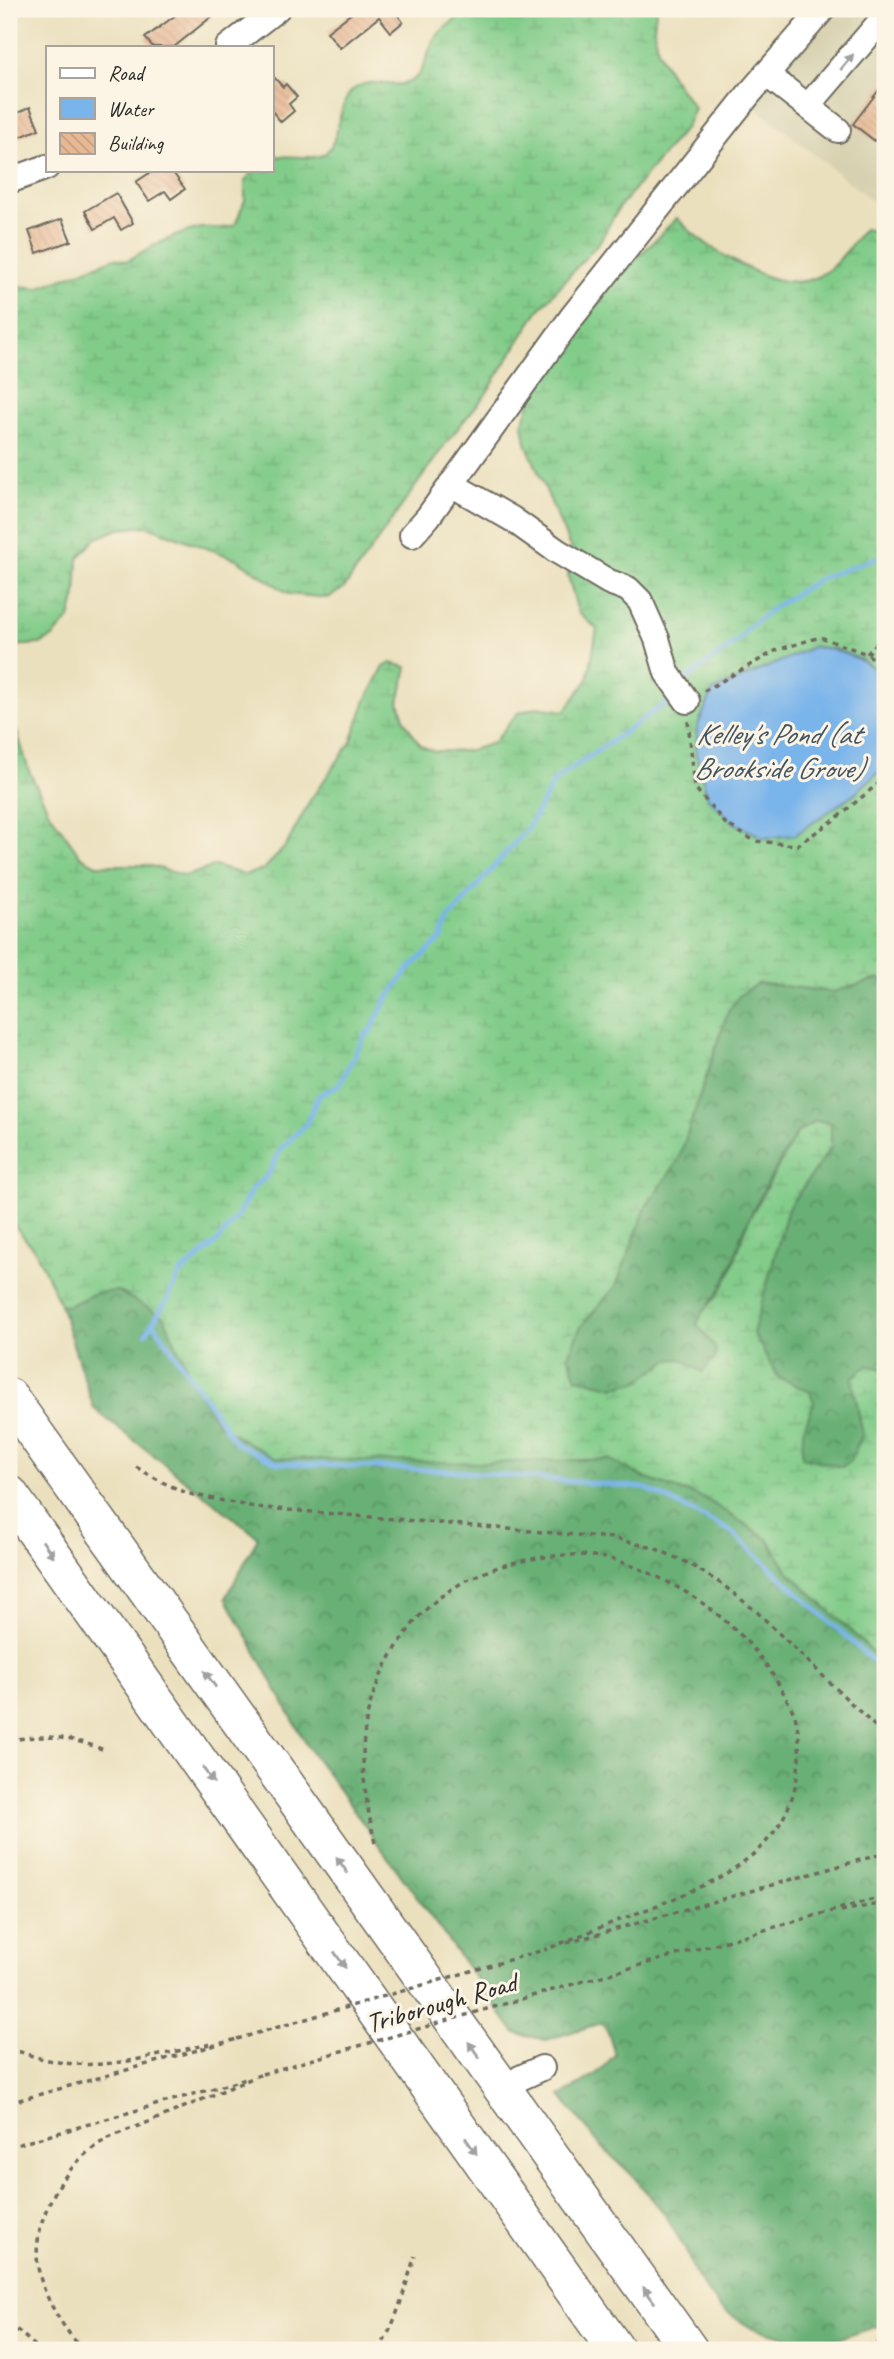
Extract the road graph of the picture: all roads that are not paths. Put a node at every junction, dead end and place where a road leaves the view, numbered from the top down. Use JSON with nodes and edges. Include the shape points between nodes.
{"nodes":[{"id":1,"x":277,"y":9,"type":"edge"},
{"id":2,"x":823,"y":9,"type":"edge"},
{"id":3,"x":885,"y":16,"type":"edge"},
{"id":4,"x":229,"y":46,"type":"edge"},
{"id":5,"x":766,"y":74,"type":"junction"},
{"id":6,"x":808,"y":107,"type":"junction"},
{"id":7,"x":838,"y":130,"type":"dead end"},
{"id":8,"x":46,"y":167,"type":"edge"},
{"id":9,"x":9,"y":181,"type":"edge"},
{"id":10,"x":451,"y":484,"type":"junction"},
{"id":11,"x":412,"y":535,"type":"dead end"},
{"id":12,"x":681,"y":693,"type":"road end"},
{"id":13,"x":9,"y":1397,"type":"edge"},
{"id":14,"x":9,"y":1493,"type":"edge"},
{"id":15,"x":542,"y":2067,"type":"dead end"},
{"id":16,"x":504,"y":2091,"type":"junction"},
{"id":17,"x":616,"y":2350,"type":"edge"},
{"id":18,"x":689,"y":2350,"type":"edge"}],
"edges":[{"from":1,"to":4,"type":"street"},
{"from":2,"to":5,"type":"street"},
{"from":6,"to":3,"type":"street","one_way":true},
{"from":5,"to":6,"type":"street"},
{"from":5,"to":10,"type":"street","via":[[572,317]]},
{"from":6,"to":7,"type":"street"},
{"from":8,"to":9,"type":"street"},
{"from":10,"to":11,"type":"street"},
{"from":10,"to":12,"type":"street","via":[[598,576],[628,589],[640,601],[667,673]]},
{"from":16,"to":13,"type":"highway","one_way":true},
{"from":14,"to":17,"type":"highway","one_way":true},
{"from":15,"to":16,"type":"street"},
{"from":18,"to":16,"type":"highway","one_way":true}]}
